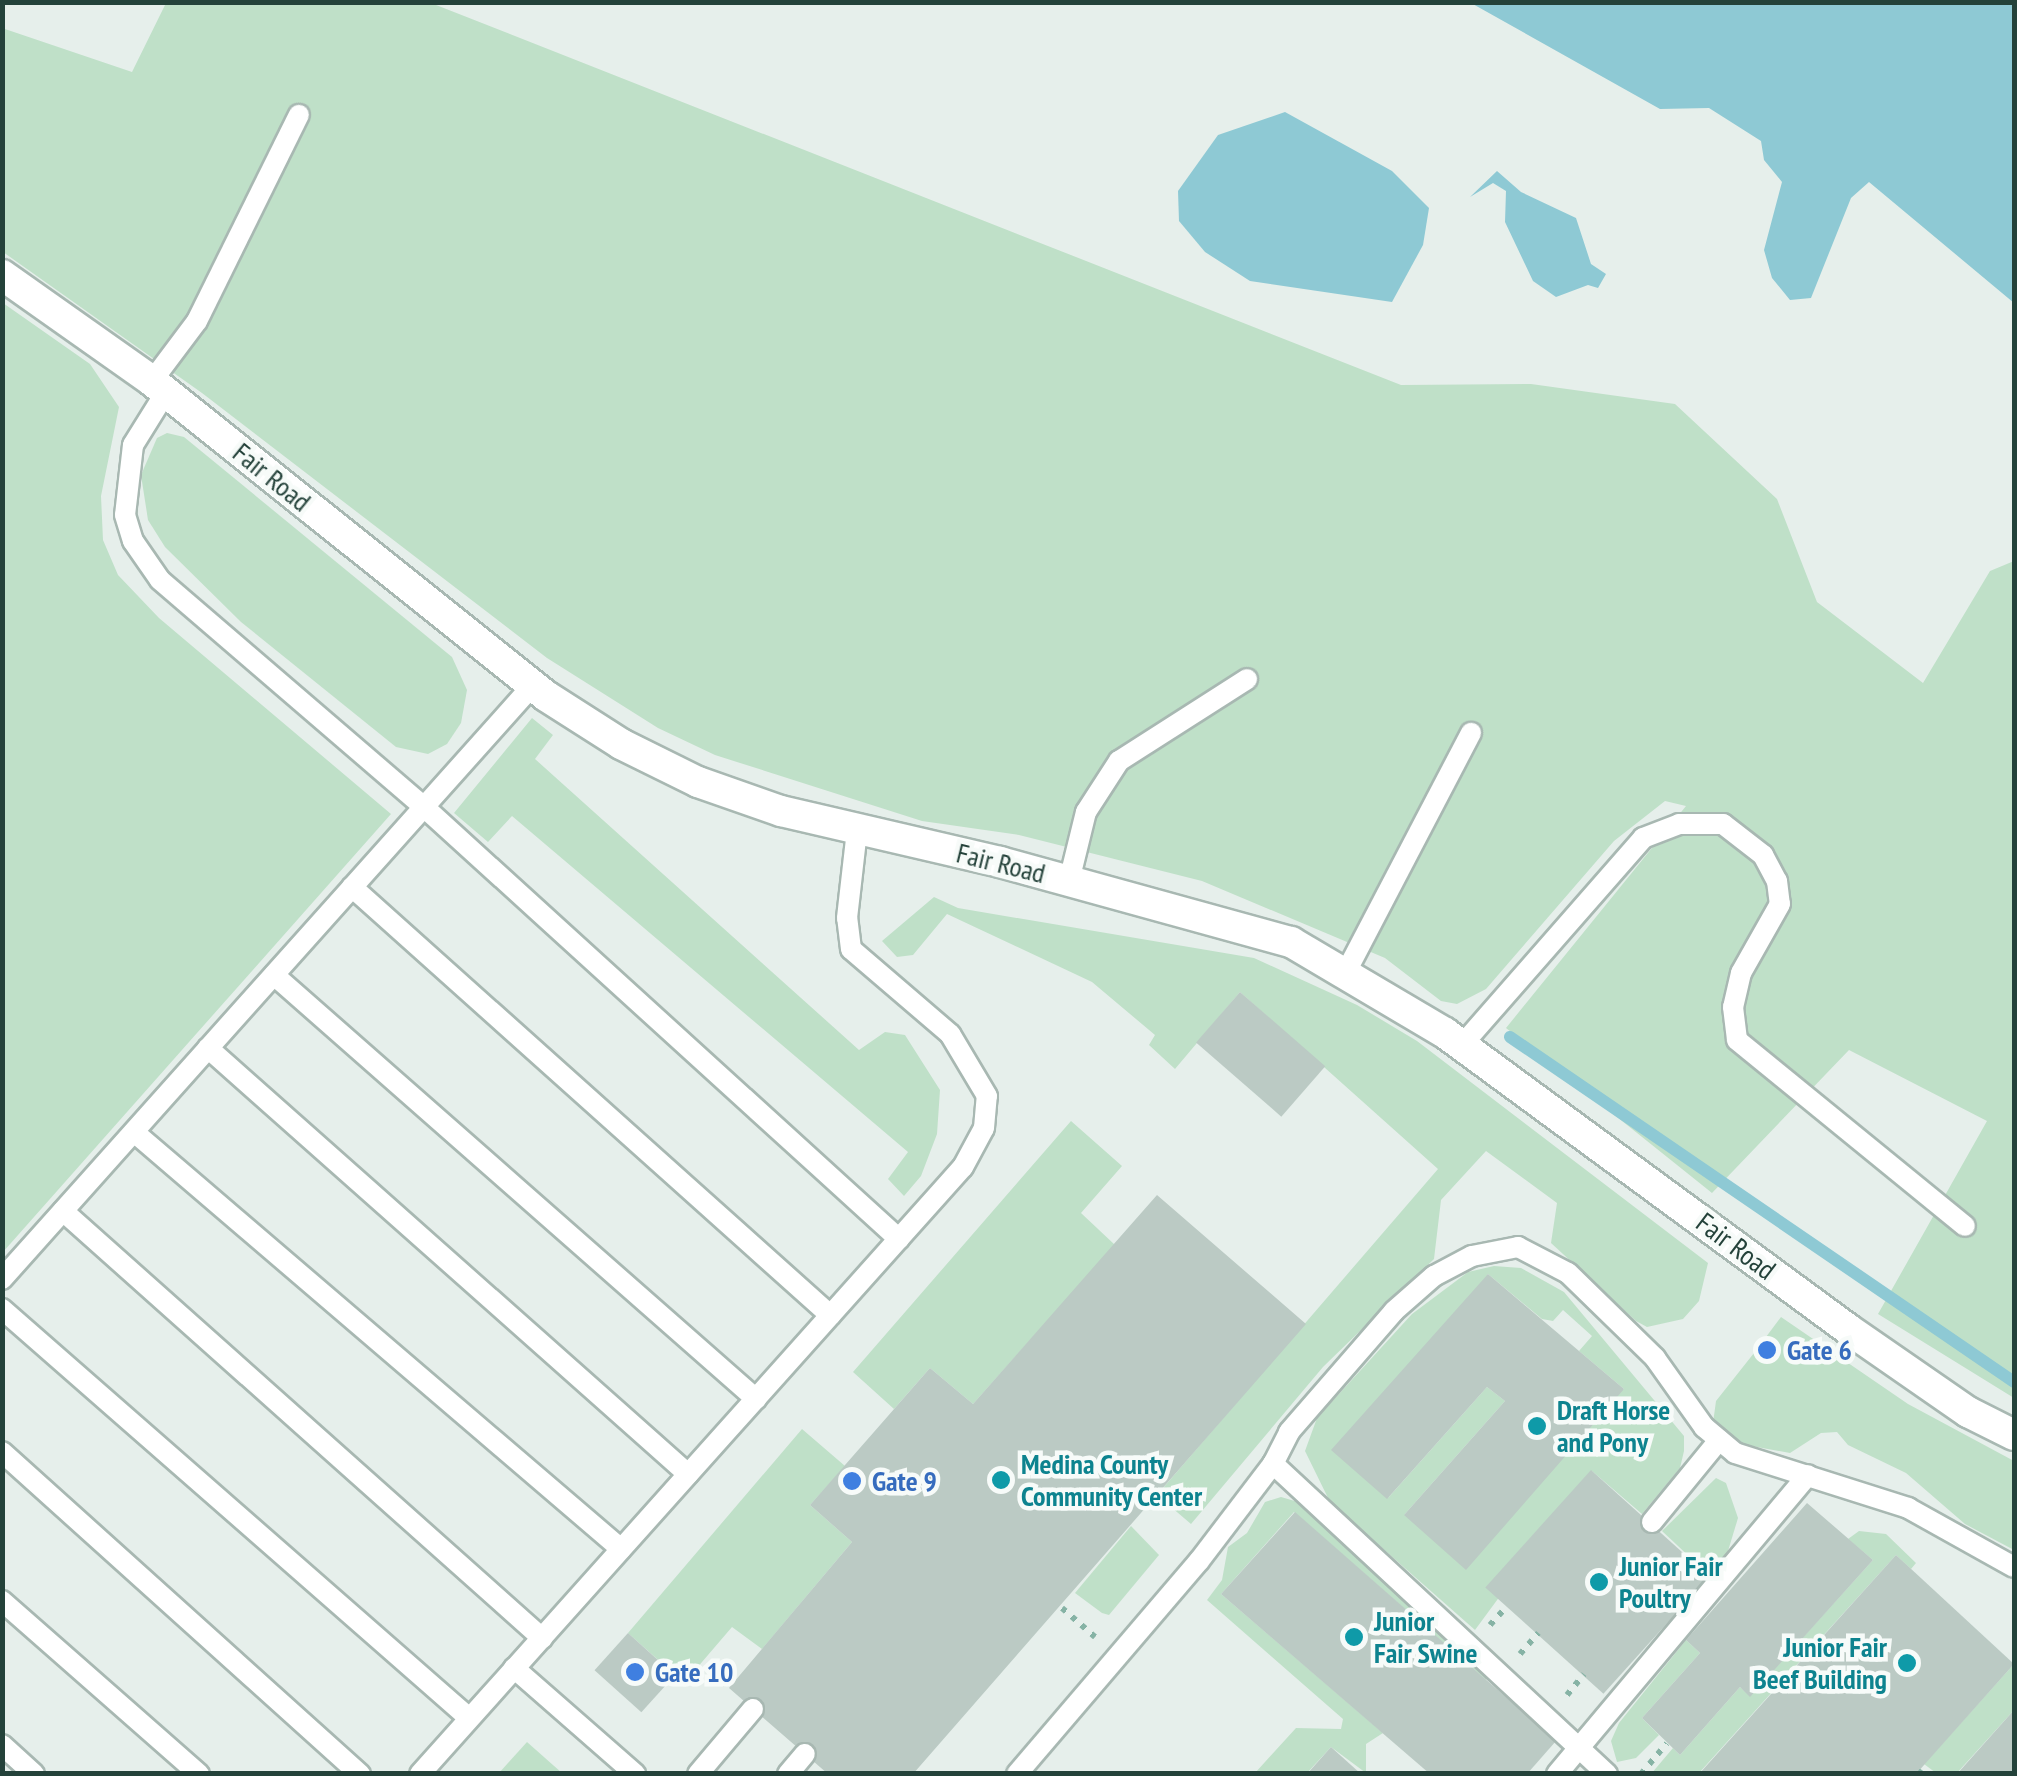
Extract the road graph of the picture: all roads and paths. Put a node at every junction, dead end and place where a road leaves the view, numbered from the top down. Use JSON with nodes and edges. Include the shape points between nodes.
{"nodes":[{"id":1,"x":299,"y":115,"type":"dead end"},
{"id":2,"x":2,"y":275,"type":"edge"},
{"id":3,"x":159,"y":386,"type":"junction"},
{"id":4,"x":1247,"y":680,"type":"dead end"},
{"id":5,"x":532,"y":685,"type":"junction"},
{"id":6,"x":1471,"y":733,"type":"dead end"},
{"id":7,"x":424,"y":807,"type":"junction"},
{"id":8,"x":857,"y":830,"type":"junction"},
{"id":9,"x":1069,"y":881,"type":"junction"},
{"id":10,"x":352,"y":887,"type":"junction"},
{"id":11,"x":1346,"y":972,"type":"junction"},
{"id":12,"x":274,"y":974,"type":"junction"},
{"id":13,"x":1462,"y":1046,"type":"junction"},
{"id":14,"x":208,"y":1048,"type":"junction"},
{"id":15,"x":134,"y":1132,"type":"junction"},
{"id":16,"x":63,"y":1212,"type":"junction"},
{"id":17,"x":1965,"y":1226,"type":"dead end"},
{"id":18,"x":899,"y":1239,"type":"junction"},
{"id":19,"x":2,"y":1279,"type":"edge"},
{"id":20,"x":2,"y":1309,"type":"edge"},
{"id":21,"x":830,"y":1315,"type":"junction"},
{"id":22,"x":756,"y":1398,"type":"junction"},
{"id":23,"x":2014,"y":1435,"type":"edge"},
{"id":24,"x":1719,"y":1440,"type":"junction"},
{"id":25,"x":2,"y":1452,"type":"edge"},
{"id":26,"x":1273,"y":1464,"type":"junction"},
{"id":27,"x":688,"y":1474,"type":"junction"},
{"id":28,"x":1808,"y":1475,"type":"junction"},
{"id":29,"x":1652,"y":1522,"type":"dead end"},
{"id":30,"x":620,"y":1550,"type":"junction"},
{"id":31,"x":2014,"y":1567,"type":"edge"},
{"id":32,"x":2,"y":1601,"type":"edge"},
{"id":33,"x":1062,"y":1608,"type":"dead end"},
{"id":34,"x":542,"y":1638,"type":"junction"},
{"id":35,"x":1119,"y":1658,"type":"junction"},
{"id":36,"x":514,"y":1668,"type":"junction"},
{"id":37,"x":753,"y":1709,"type":"dead end"},
{"id":38,"x":469,"y":1718,"type":"junction"},
{"id":39,"x":1667,"y":1743,"type":"dead end"},
{"id":40,"x":2,"y":1745,"type":"edge"},
{"id":41,"x":1581,"y":1746,"type":"junction"},
{"id":42,"x":805,"y":1754,"type":"dead end"},
{"id":43,"x":34,"y":1774,"type":"edge"},
{"id":44,"x":199,"y":1774,"type":"edge"},
{"id":45,"x":360,"y":1774,"type":"edge"},
{"id":46,"x":420,"y":1774,"type":"edge"},
{"id":47,"x":636,"y":1774,"type":"edge"},
{"id":48,"x":698,"y":1774,"type":"edge"},
{"id":49,"x":788,"y":1774,"type":"edge"},
{"id":50,"x":1017,"y":1774,"type":"edge"},
{"id":51,"x":1557,"y":1774,"type":"edge"},
{"id":52,"x":1607,"y":1774,"type":"edge"},
{"id":53,"x":1640,"y":1774,"type":"edge"}],
"edges":[{"from":1,"to":3,"type":"lane"},
{"from":2,"to":3,"type":"street","name":"Fair Road"},
{"from":3,"to":5,"type":"street","name":"Fair Road"},
{"from":3,"to":7,"type":"lane","via":[[133,445],[125,515],[133,542],[176,597]]},
{"from":4,"to":9,"type":"lane","via":[[1119,761],[1086,812]]},
{"from":5,"to":7,"type":"lane"},
{"from":5,"to":8,"type":"street","name":"Fair Road","via":[[621,744],[698,782]]},
{"from":6,"to":11,"type":"lane"},
{"from":7,"to":10,"type":"lane"},
{"from":7,"to":18,"type":"lane"},
{"from":8,"to":9,"type":"street","name":"Fair Road"},
{"from":8,"to":18,"type":"lane","via":[[846,918],[851,949],[950,1034],[987,1096],[984,1128],[963,1167]]},
{"from":9,"to":11,"type":"street","name":"Fair Road","via":[[1291,942]]},
{"from":10,"to":12,"type":"lane"},
{"from":10,"to":21,"type":"lane"},
{"from":11,"to":13,"type":"street","name":"Fair Road"},
{"from":12,"to":14,"type":"lane"},
{"from":12,"to":22,"type":"lane"},
{"from":13,"to":17,"type":"lane","via":[[1643,838],[1680,824],[1723,824],[1763,855],[1778,881],[1780,904],[1741,972],[1733,1007],[1737,1040]]},
{"from":13,"to":23,"type":"street","name":"Fair Road","via":[[1848,1329],[1968,1412]]},
{"from":14,"to":15,"type":"lane"},
{"from":14,"to":27,"type":"lane"},
{"from":15,"to":16,"type":"lane"},
{"from":15,"to":30,"type":"lane"},
{"from":16,"to":19,"type":"lane"},
{"from":16,"to":34,"type":"lane"},
{"from":18,"to":21,"type":"lane"},
{"from":20,"to":38,"type":"lane"},
{"from":21,"to":22,"type":"lane"},
{"from":22,"to":27,"type":"lane"},
{"from":24,"to":26,"type":"lane","via":[[1616,1318],[1568,1274],[1518,1246],[1460,1263],[1394,1311],[1300,1418]]},
{"from":24,"to":28,"type":"lane","via":[[1755,1462]]},
{"from":24,"to":29,"type":"lane"},
{"from":25,"to":45,"type":"lane"},
{"from":26,"to":35,"type":"lane"},
{"from":26,"to":41,"type":"lane"},
{"from":27,"to":30,"type":"lane"},
{"from":28,"to":31,"type":"lane","via":[[1908,1508]]},
{"from":28,"to":41,"type":"lane"},
{"from":30,"to":34,"type":"lane"},
{"from":32,"to":44,"type":"lane"},
{"from":33,"to":35,"type":"path"},
{"from":34,"to":36,"type":"lane"},
{"from":35,"to":50,"type":"lane"},
{"from":36,"to":38,"type":"lane"},
{"from":36,"to":47,"type":"lane"},
{"from":37,"to":48,"type":"lane"},
{"from":38,"to":46,"type":"lane"},
{"from":39,"to":53,"type":"path"},
{"from":40,"to":43,"type":"lane"},
{"from":41,"to":51,"type":"lane"},
{"from":41,"to":52,"type":"lane"},
{"from":42,"to":49,"type":"lane"}]}
